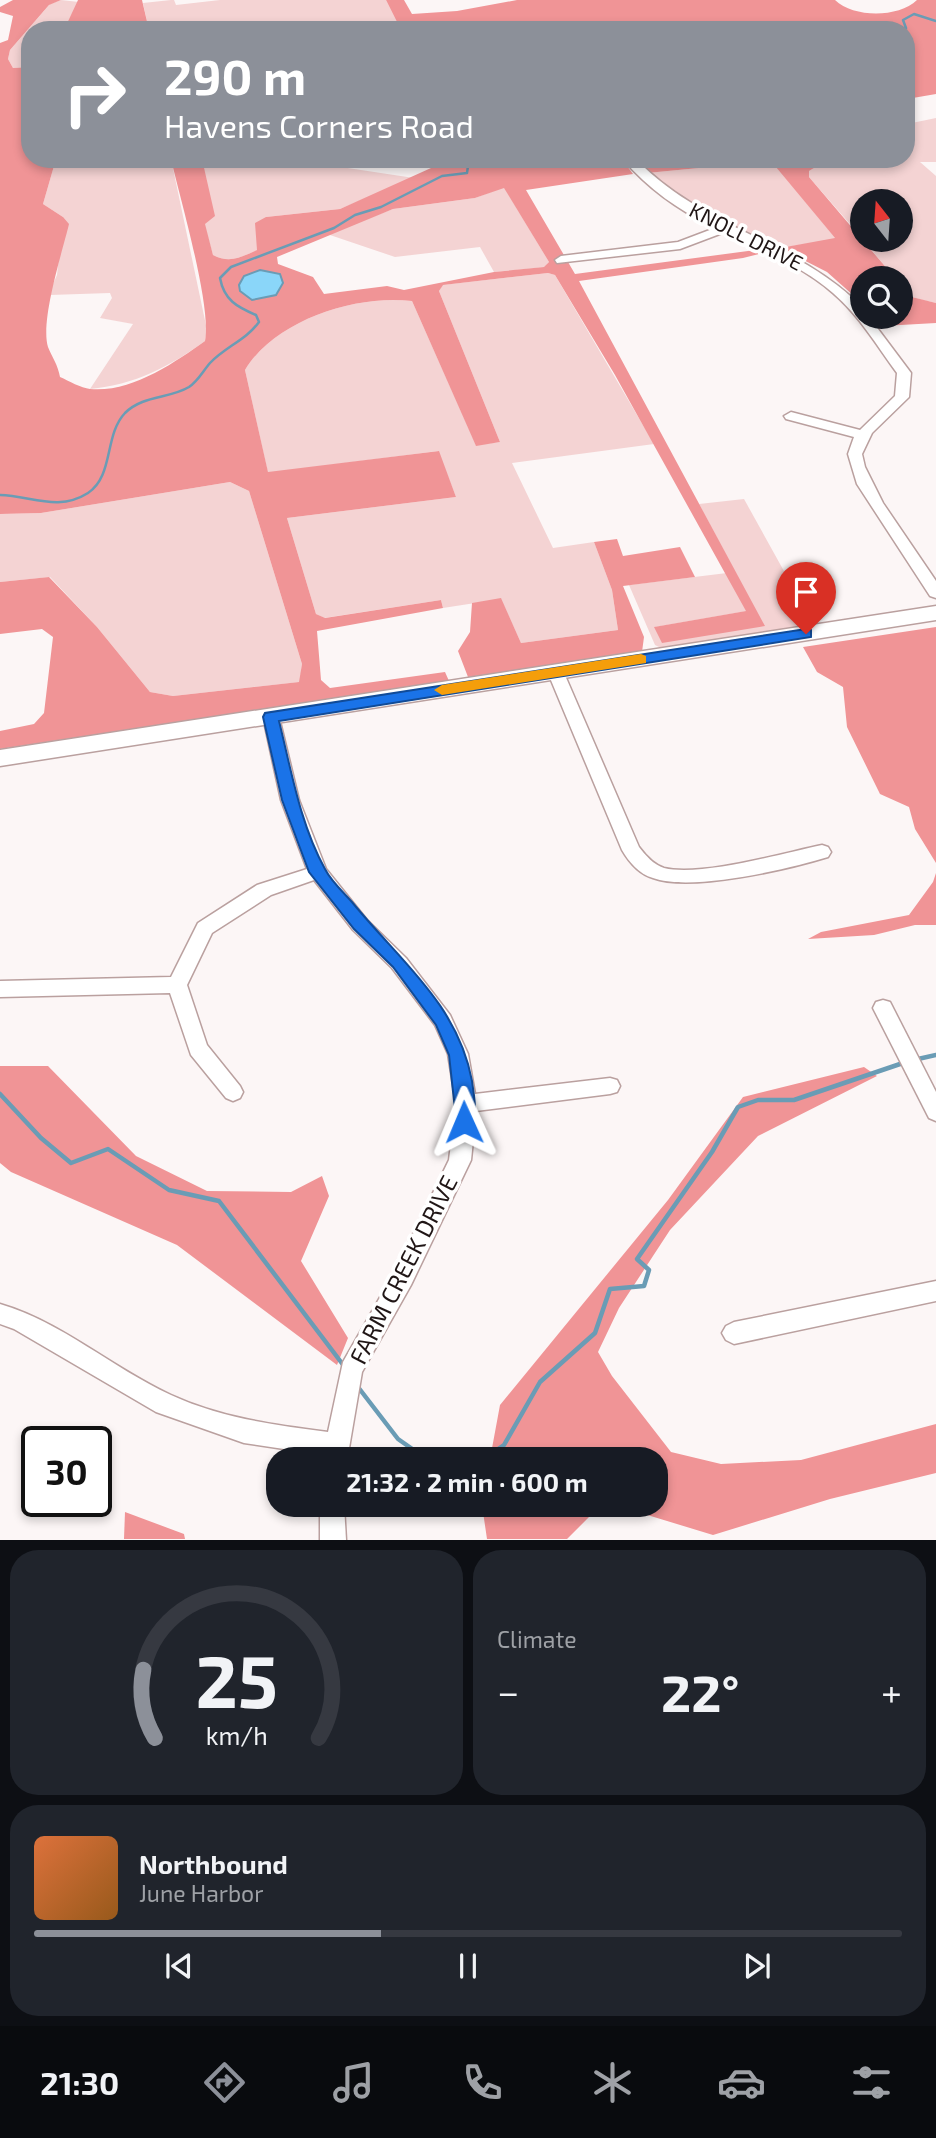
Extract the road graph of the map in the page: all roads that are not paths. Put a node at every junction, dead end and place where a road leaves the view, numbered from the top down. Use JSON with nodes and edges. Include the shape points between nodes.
{"nodes":[{"id":1,"x":637,"y":168,"type":"edge"},
{"id":2,"x":726,"y":228,"type":"junction"},
{"id":3,"x":561,"y":260,"type":"dead end"},
{"id":4,"x":850,"y":303,"type":"edge"},
{"id":5,"x":872,"y":329,"type":"edge"},
{"id":6,"x":791,"y":416,"type":"dead end"},
{"id":7,"x":863,"y":435,"type":"junction"},
{"id":8,"x":936,"y":593,"type":"edge"},
{"id":9,"x":936,"y":613,"type":"edge"},
{"id":10,"x":556,"y":673,"type":"junction"},
{"id":11,"x":271,"y":717,"type":"junction"},
{"id":12,"x":0,"y":758,"type":"edge"},
{"id":13,"x":822,"y":852,"type":"dead end"},
{"id":14,"x":318,"y":872,"type":"junction"},
{"id":15,"x":177,"y":985,"type":"junction"},
{"id":16,"x":1,"y":989,"type":"edge"},
{"id":17,"x":883,"y":1008,"type":"dead end"},
{"id":18,"x":610,"y":1086,"type":"dead end"},
{"id":19,"x":233,"y":1091,"type":"dead end"},
{"id":20,"x":466,"y":1104,"type":"junction"},
{"id":21,"x":936,"y":1112,"type":"edge"},
{"id":22,"x":936,"y":1290,"type":"edge"},
{"id":23,"x":0,"y":1314,"type":"edge"},
{"id":24,"x":734,"y":1333,"type":"dead end"},
{"id":25,"x":314,"y":1447,"type":"edge"},
{"id":26,"x":338,"y":1447,"type":"edge"},
{"id":27,"x":332,"y":1517,"type":"edge"},
{"id":28,"x":332,"y":1539,"type":"edge"}],
"edges":[{"from":1,"to":2,"type":"street","name":"KNOLL DRIVE","via":[[656,188]]},
{"from":2,"to":3,"type":"street","via":[[680,245]]},
{"from":2,"to":4,"type":"street","name":"KNOLL DRIVE","via":[[808,269]]},
{"from":5,"to":7,"type":"street","name":"KNOLL DRIVE","via":[[904,373],[902,397]]},
{"from":6,"to":7,"type":"street"},
{"from":7,"to":8,"type":"street","via":[[855,453],[861,479]]},
{"from":9,"to":10,"type":"main road"},
{"from":10,"to":11,"type":"main road"},
{"from":10,"to":13,"type":"street","via":[[631,850],[643,866],[664,875],[688,875]]},
{"from":11,"to":12,"type":"main road"},
{"from":11,"to":14,"type":"street","name":"FARM CREEK DRIVE","via":[[290,800]]},
{"from":14,"to":15,"type":"street","via":[[264,890],[205,928]]},
{"from":14,"to":20,"type":"street","name":"FARM CREEK DRIVE","via":[[360,925],[399,963],[443,1021],[458,1055]]},
{"from":15,"to":16,"type":"street"},
{"from":15,"to":19,"type":"street","via":[[198,1049]]},
{"from":17,"to":21,"type":"street"},
{"from":18,"to":20,"type":"street"},
{"from":20,"to":26,"type":"street","name":"FARM CREEK DRIVE","via":[[460,1160],[403,1278],[351,1370]]},
{"from":22,"to":24,"type":"street"},
{"from":23,"to":25,"type":"street","via":[[20,1320],[164,1404],[244,1432]]},
{"from":27,"to":28,"type":"street"}]}
